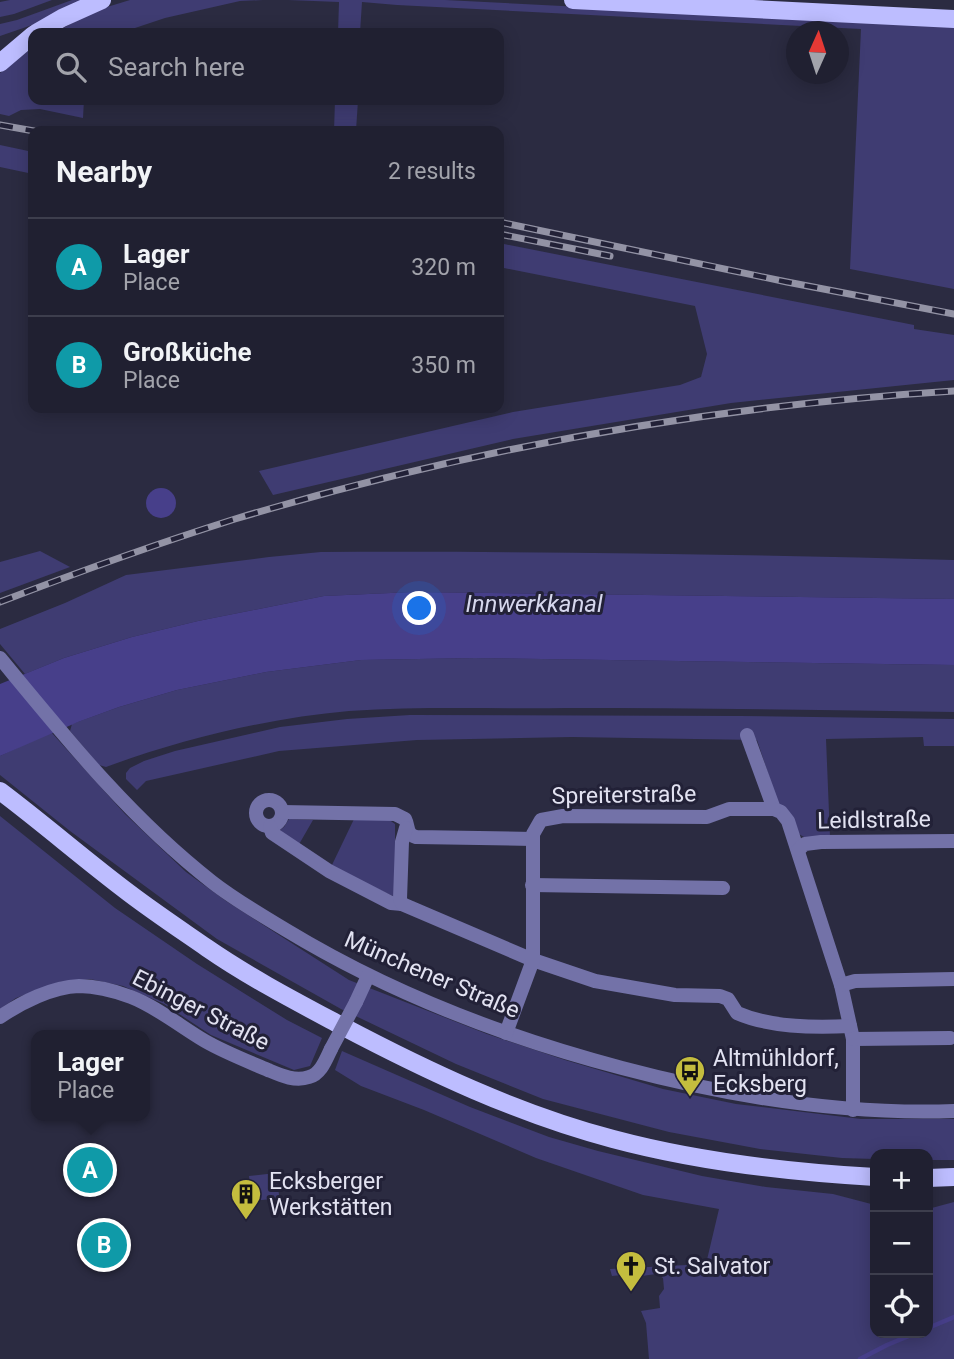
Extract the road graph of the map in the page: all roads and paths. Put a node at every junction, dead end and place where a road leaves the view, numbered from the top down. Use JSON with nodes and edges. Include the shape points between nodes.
{"nodes":[{"id":1,"x":102,"y":0,"type":"edge"},
{"id":2,"x":573,"y":0,"type":"edge"},
{"id":3,"x":954,"y":19,"type":"edge"},
{"id":4,"x":45,"y":28,"type":"edge"},
{"id":5,"x":28,"y":39,"type":"edge"},
{"id":6,"x":2,"y":57,"type":"edge"},
{"id":7,"x":0,"y":658,"type":"edge"},
{"id":8,"x":747,"y":735,"type":"dead end"},
{"id":9,"x":3,"y":793,"type":"edge"},
{"id":10,"x":774,"y":809,"type":"junction"},
{"id":11,"x":282,"y":812,"type":"junction"},
{"id":12,"x":270,"y":826,"type":"junction"},
{"id":13,"x":406,"y":828,"type":"junction"},
{"id":14,"x":533,"y":839,"type":"junction"},
{"id":15,"x":954,"y":841,"type":"edge"},
{"id":16,"x":798,"y":850,"type":"junction"},
{"id":17,"x":532,"y":885,"type":"junction"},
{"id":18,"x":723,"y":888,"type":"dead end"},
{"id":19,"x":402,"y":904,"type":"junction"},
{"id":20,"x":533,"y":960,"type":"junction"},
{"id":21,"x":368,"y":976,"type":"junction"},
{"id":22,"x":954,"y":979,"type":"edge"},
{"id":23,"x":841,"y":985,"type":"junction"},
{"id":24,"x":0,"y":1017,"type":"edge"},
{"id":25,"x":851,"y":1032,"type":"junction"},
{"id":26,"x":506,"y":1033,"type":"junction"},
{"id":27,"x":950,"y":1038,"type":"dead end"},
{"id":28,"x":853,"y":1110,"type":"junction"},
{"id":29,"x":954,"y":1111,"type":"edge"},
{"id":30,"x":870,"y":1177,"type":"edge"},
{"id":31,"x":954,"y":1177,"type":"edge"},
{"id":32,"x":933,"y":1178,"type":"edge"}],
"edges":[{"from":1,"to":4,"type":"main road"},
{"from":2,"to":3,"type":"main road"},
{"from":5,"to":6,"type":"main road"},
{"from":7,"to":21,"type":"street","name":"Münchener Straße","via":[[89,766],[169,846],[245,905]]},
{"from":8,"to":10,"type":"street"},
{"from":9,"to":30,"type":"main road","via":[[130,894],[210,950],[298,1003],[448,1079],[528,1112],[613,1139],[766,1168]]},
{"from":10,"to":14,"type":"street","name":"Spreiterstraße","via":[[729,809],[707,817],[553,817],[541,820]]},
{"from":10,"to":16,"type":"street","via":[[786,816]]},
{"from":11,"to":12,"type":"street"},
{"from":11,"to":12,"type":"street","via":[[275,802],[259,804],[257,817]]},
{"from":11,"to":13,"type":"street","via":[[395,814],[405,819]]},
{"from":12,"to":19,"type":"street","via":[[272,833],[329,871],[391,903]]},
{"from":13,"to":14,"type":"street","via":[[416,837]]},
{"from":13,"to":19,"type":"street"},
{"from":14,"to":17,"type":"street"},
{"from":15,"to":16,"type":"street","name":"Leidlstraße","via":[[821,842]]},
{"from":16,"to":23,"type":"street"},
{"from":17,"to":18,"type":"street"},
{"from":17,"to":20,"type":"street"},
{"from":19,"to":20,"type":"street"},
{"from":20,"to":25,"type":"street","via":[[635,989],[720,996],[728,999],[737,1013],[773,1023]]},
{"from":20,"to":26,"type":"street"},
{"from":21,"to":24,"type":"street","name":"Ebinger Straße","bridge":true,"via":[[323,1065],[307,1078],[257,1066],[133,998],[93,987],[62,988]]},
{"from":21,"to":26,"type":"street","name":"Münchener Straße"},
{"from":22,"to":23,"type":"street"},
{"from":23,"to":25,"type":"street"},
{"from":25,"to":27,"type":"street"},
{"from":25,"to":28,"type":"street"},
{"from":26,"to":28,"type":"street","name":"Münchener Straße","via":[[709,1090]]},
{"from":28,"to":29,"type":"street","name":"Münchener Straße"},
{"from":31,"to":32,"type":"main road"}]}
